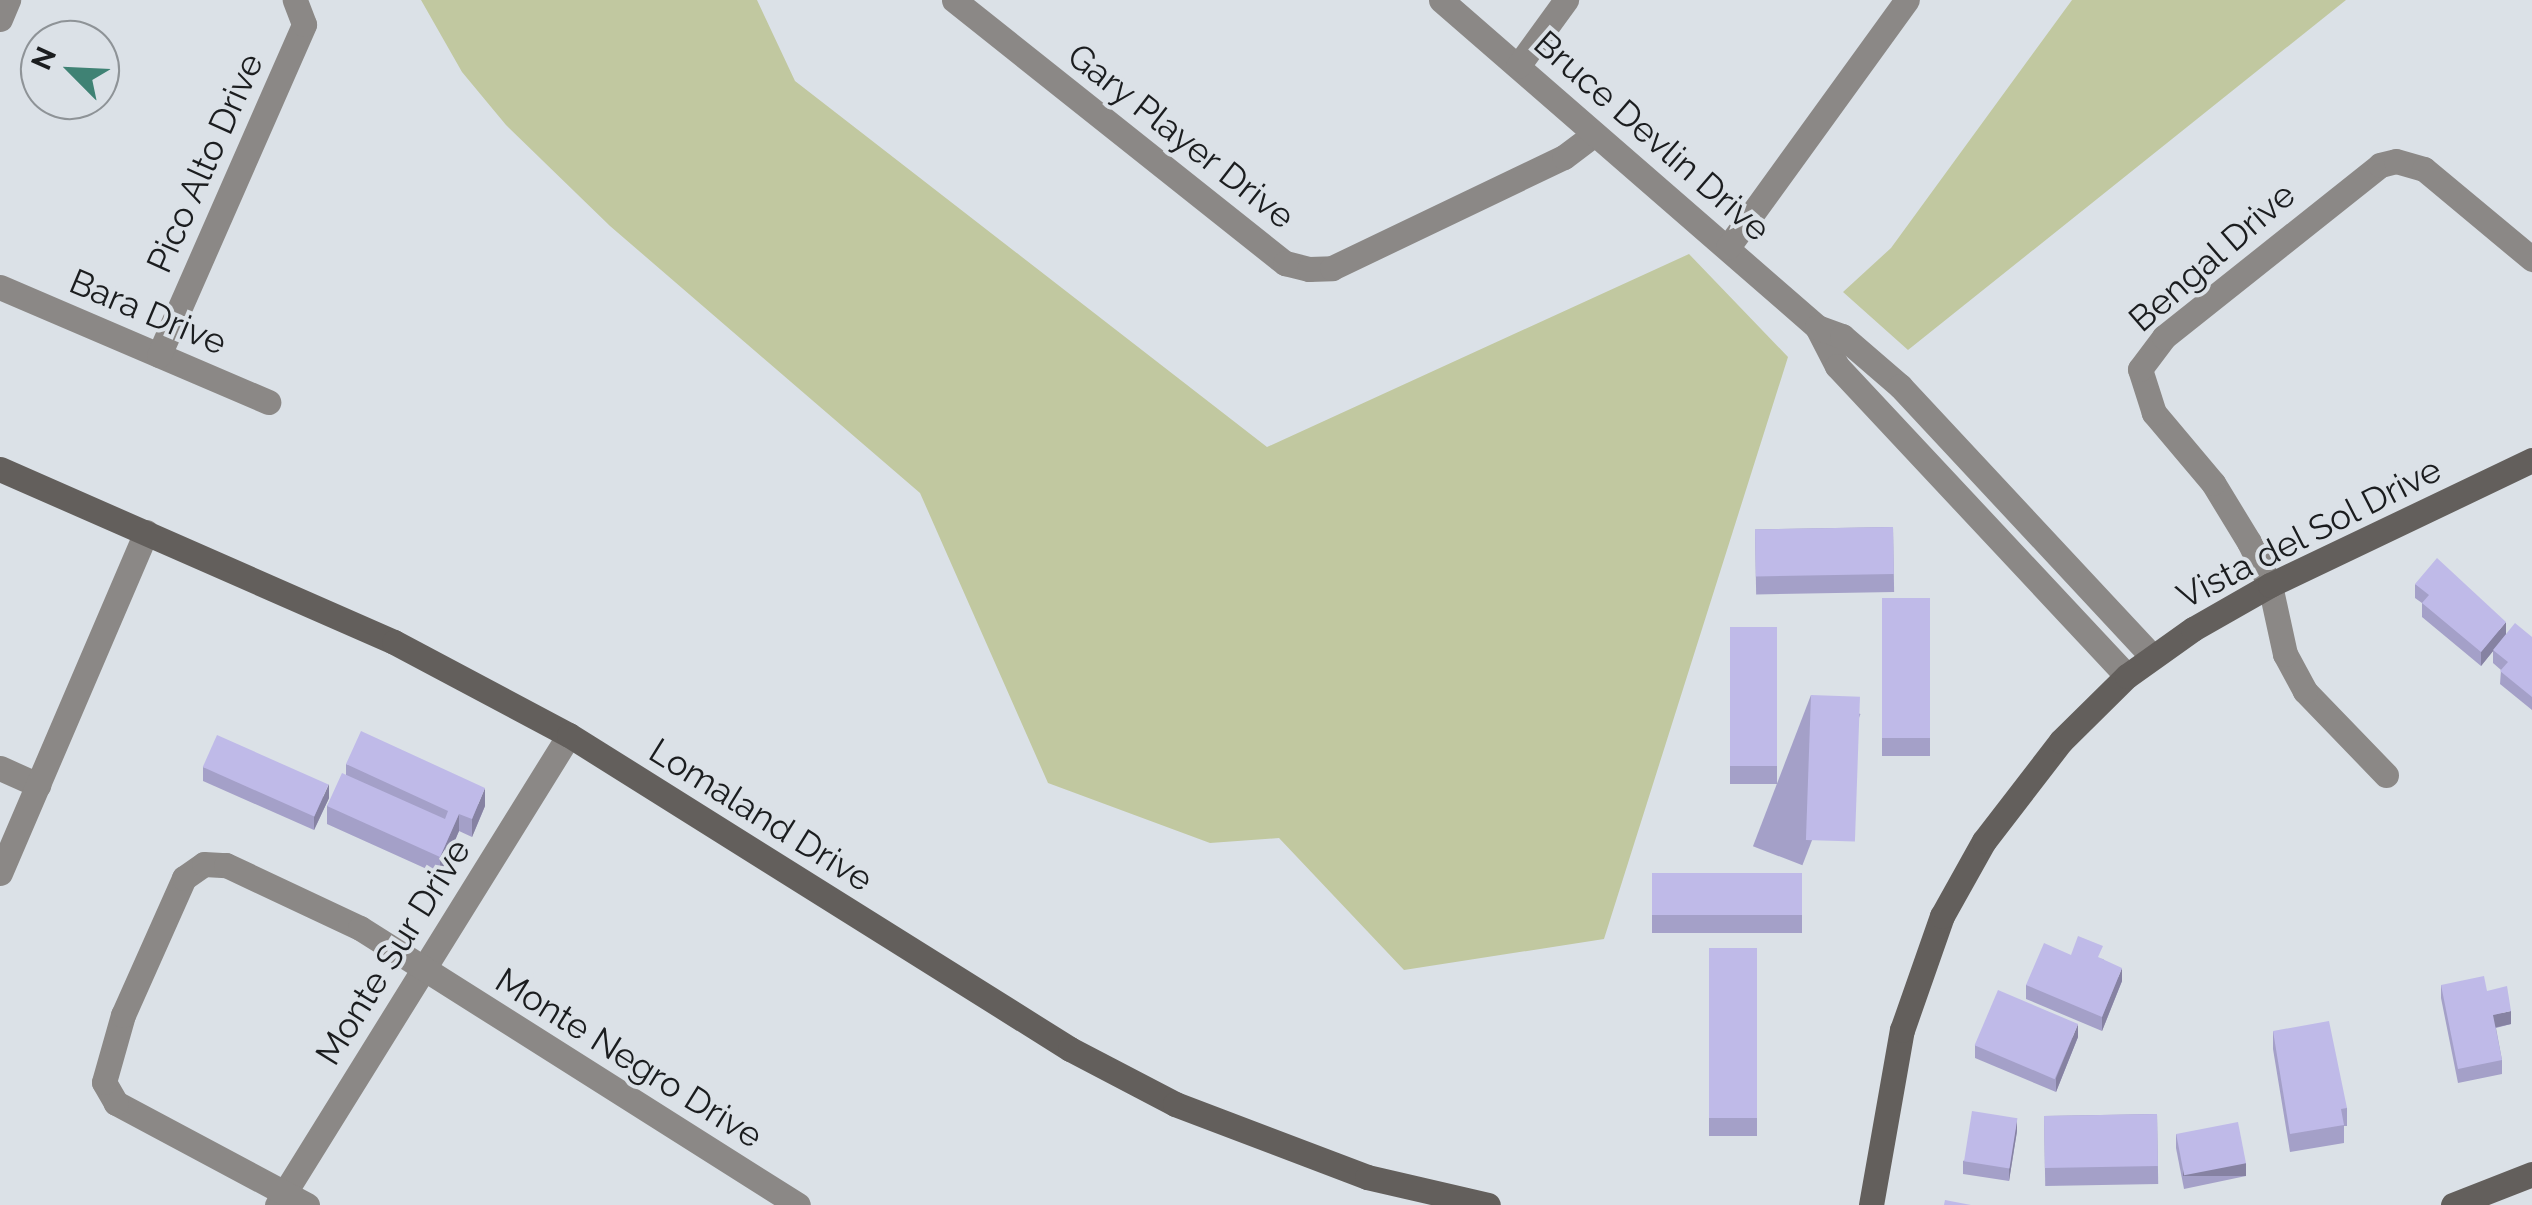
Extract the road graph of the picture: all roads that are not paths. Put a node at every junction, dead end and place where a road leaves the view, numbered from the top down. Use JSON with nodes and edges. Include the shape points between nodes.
{"nodes":[{"id":1,"x":8,"y":0,"type":"edge"},
{"id":2,"x":294,"y":0,"type":"edge"},
{"id":3,"x":954,"y":0,"type":"edge"},
{"id":4,"x":1441,"y":0,"type":"edge"},
{"id":5,"x":1566,"y":0,"type":"edge"},
{"id":6,"x":1907,"y":0,"type":"edge"},
{"id":7,"x":0,"y":19,"type":"edge"},
{"id":8,"x":1518,"y":66,"type":"junction"},
{"id":9,"x":1594,"y":134,"type":"junction"},
{"id":10,"x":1728,"y":247,"type":"junction"},
{"id":11,"x":2532,"y":259,"type":"edge"},
{"id":12,"x":0,"y":286,"type":"edge"},
{"id":13,"x":1816,"y":327,"type":"junction"},
{"id":14,"x":159,"y":355,"type":"junction"},
{"id":15,"x":268,"y":402,"type":"dead end"},
{"id":16,"x":2532,"y":460,"type":"edge"},
{"id":17,"x":0,"y":468,"type":"edge"},
{"id":18,"x":146,"y":532,"type":"junction"},
{"id":19,"x":2270,"y":585,"type":"junction"},
{"id":20,"x":2152,"y":656,"type":"junction"},
{"id":21,"x":2127,"y":676,"type":"junction"},
{"id":22,"x":569,"y":735,"type":"junction"},
{"id":23,"x":0,"y":768,"type":"edge"},
{"id":24,"x":2386,"y":776,"type":"dead end"},
{"id":25,"x":38,"y":784,"type":"junction"},
{"id":26,"x":0,"y":873,"type":"edge"},
{"id":27,"x":422,"y":970,"type":"junction"},
{"id":28,"x":2532,"y":1174,"type":"edge"},
{"id":29,"x":290,"y":1200,"type":"edge"},
{"id":30,"x":798,"y":1205,"type":"edge"},
{"id":31,"x":1488,"y":1205,"type":"edge"},
{"id":32,"x":1871,"y":1205,"type":"edge"},
{"id":33,"x":2453,"y":1205,"type":"edge"}],
"edges":[{"from":1,"to":7,"type":"street"},
{"from":2,"to":14,"type":"street","name":"Pico Alto Drive","via":[[304,24]]},
{"from":3,"to":9,"type":"street","name":"Gary Player Drive","via":[[1285,263],[1309,269],[1332,268],[1564,157]]},
{"from":4,"to":8,"type":"street","name":"Bruce Devlin Drive"},
{"from":5,"to":8,"type":"street"},
{"from":6,"to":10,"type":"street"},
{"from":8,"to":9,"type":"street","name":"Bruce Devlin Drive"},
{"from":9,"to":10,"type":"street","name":"Bruce Devlin Drive"},
{"from":10,"to":13,"type":"street","name":"Bruce Devlin Drive"},
{"from":11,"to":19,"type":"street","name":"Bengal Drive","via":[[2424,169],[2396,161],[2380,165],[2144,360],[2141,388],[2154,413],[2234,514]]},
{"from":12,"to":14,"type":"street","name":"Bara Drive"},
{"from":13,"to":20,"type":"street","name":"Bruce Devlin Drive","via":[[1842,336],[1900,386]]},
{"from":13,"to":21,"type":"street","name":"Bruce Devlin Drive","via":[[1837,366]]},
{"from":14,"to":15,"type":"street","name":"Bara Drive"},
{"from":16,"to":19,"type":"street","name":"Vista del Sol Drive"},
{"from":17,"to":18,"type":"street","name":"Lomaland Drive"},
{"from":18,"to":22,"type":"street","name":"Lomaland Drive","via":[[394,642]]},
{"from":18,"to":25,"type":"street"},
{"from":19,"to":20,"type":"street","name":"Vista del Sol Drive"},
{"from":19,"to":24,"type":"street","name":"Bengal Drive","via":[[2285,654],[2304,691]]},
{"from":20,"to":21,"type":"street","name":"Vista del Sol Drive"},
{"from":21,"to":32,"type":"street","name":"Vista del Sol Drive","via":[[2022,786],[1959,880],[1902,1030]]},
{"from":22,"to":27,"type":"street","name":"Monte Sur Drive"},
{"from":22,"to":31,"type":"street","name":"Lomaland Drive","via":[[1118,1075],[1290,1151]]},
{"from":23,"to":25,"type":"street"},
{"from":25,"to":26,"type":"street"},
{"from":27,"to":29,"type":"street","name":"Monte Sur Drive"},
{"from":27,"to":29,"type":"street","name":"Monte Negro Drive","via":[[360,928],[226,865],[204,864],[184,878],[122,1014],[104,1082],[116,1102]]},
{"from":27,"to":30,"type":"street","name":"Monte Negro Drive"},
{"from":28,"to":33,"type":"street"}]}
